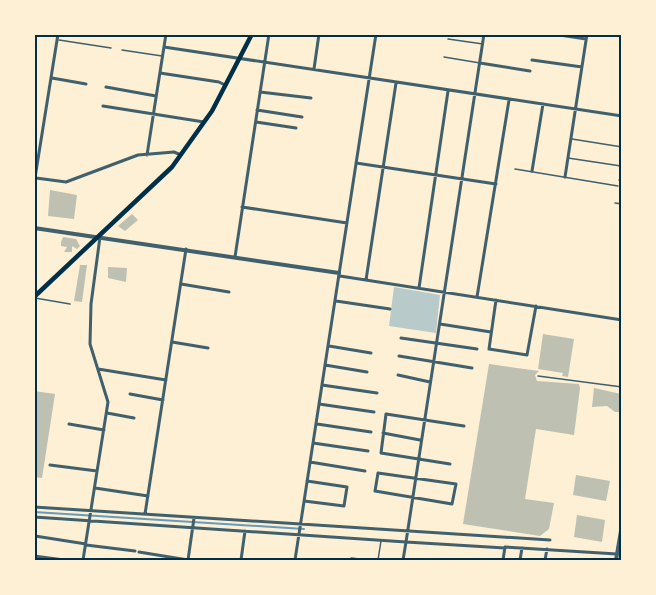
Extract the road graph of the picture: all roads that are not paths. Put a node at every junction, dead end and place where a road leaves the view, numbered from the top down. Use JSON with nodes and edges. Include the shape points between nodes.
{"nodes":[{"id":1,"x":58,"y":34,"type":"edge"},
{"id":2,"x":154,"y":34,"type":"edge"},
{"id":3,"x":252,"y":34,"type":"edge"},
{"id":4,"x":269,"y":34,"type":"edge"},
{"id":5,"x":319,"y":34,"type":"edge"},
{"id":6,"x":376,"y":34,"type":"edge"},
{"id":7,"x":423,"y":34,"type":"edge"},
{"id":8,"x":484,"y":34,"type":"edge"},
{"id":9,"x":553,"y":34,"type":"edge"},
{"id":10,"x":166,"y":35,"type":"edge"},
{"id":11,"x":432,"y":36,"type":"edge"},
{"id":12,"x":587,"y":37,"type":"edge"},
{"id":13,"x":448,"y":39,"type":"dead end"},
{"id":14,"x":57,"y":40,"type":"junction"},
{"id":15,"x":483,"y":44,"type":"junction"},
{"id":16,"x":164,"y":47,"type":"junction"},
{"id":17,"x":111,"y":48,"type":"dead end"},
{"id":18,"x":122,"y":50,"type":"dead end"},
{"id":19,"x":162,"y":56,"type":"junction"},
{"id":20,"x":444,"y":57,"type":"dead end"},
{"id":21,"x":240,"y":58,"type":"junction"},
{"id":22,"x":532,"y":60,"type":"dead end"},
{"id":23,"x":265,"y":62,"type":"junction"},
{"id":24,"x":480,"y":63,"type":"junction"},
{"id":25,"x":582,"y":68,"type":"junction"},
{"id":26,"x":314,"y":69,"type":"junction"},
{"id":27,"x":530,"y":70,"type":"dead end"},
{"id":28,"x":160,"y":73,"type":"junction"},
{"id":29,"x":51,"y":78,"type":"junction"},
{"id":30,"x":369,"y":79,"type":"junction"},
{"id":31,"x":396,"y":83,"type":"junction"},
{"id":32,"x":86,"y":84,"type":"dead end"},
{"id":33,"x":226,"y":86,"type":"junction"},
{"id":34,"x":105,"y":87,"type":"dead end"},
{"id":35,"x":448,"y":91,"type":"junction"},
{"id":36,"x":260,"y":92,"type":"junction"},
{"id":37,"x":476,"y":95,"type":"junction"},
{"id":38,"x":156,"y":96,"type":"junction"},
{"id":39,"x":311,"y":98,"type":"dead end"},
{"id":40,"x":509,"y":100,"type":"junction"},
{"id":41,"x":543,"y":104,"type":"junction"},
{"id":42,"x":103,"y":106,"type":"dead end"},
{"id":43,"x":576,"y":109,"type":"junction"},
{"id":44,"x":257,"y":110,"type":"junction"},
{"id":45,"x":153,"y":115,"type":"junction"},
{"id":46,"x":621,"y":116,"type":"edge"},
{"id":47,"x":302,"y":117,"type":"dead end"},
{"id":48,"x":204,"y":122,"type":"junction"},
{"id":49,"x":255,"y":122,"type":"junction"},
{"id":50,"x":296,"y":128,"type":"dead end"},
{"id":51,"x":571,"y":139,"type":"junction"},
{"id":52,"x":621,"y":147,"type":"edge"},
{"id":53,"x":147,"y":155,"type":"junction"},
{"id":54,"x":181,"y":155,"type":"junction"},
{"id":55,"x":568,"y":158,"type":"junction"},
{"id":56,"x":356,"y":163,"type":"junction"},
{"id":57,"x":621,"y":166,"type":"edge"},
{"id":58,"x":383,"y":167,"type":"junction"},
{"id":59,"x":515,"y":169,"type":"dead end"},
{"id":60,"x":532,"y":171,"type":"junction"},
{"id":61,"x":436,"y":175,"type":"junction"},
{"id":62,"x":565,"y":177,"type":"junction"},
{"id":63,"x":36,"y":178,"type":"edge"},
{"id":64,"x":462,"y":178,"type":"junction"},
{"id":65,"x":34,"y":184,"type":"edge"},
{"id":66,"x":496,"y":184,"type":"junction"},
{"id":67,"x":618,"y":186,"type":"dead end"},
{"id":68,"x":615,"y":203,"type":"dead end"},
{"id":69,"x":621,"y":204,"type":"edge"},
{"id":70,"x":242,"y":207,"type":"junction"},
{"id":71,"x":346,"y":224,"type":"junction"},
{"id":72,"x":34,"y":228,"type":"edge"},
{"id":73,"x":100,"y":235,"type":"junction"},
{"id":74,"x":186,"y":249,"type":"junction"},
{"id":75,"x":235,"y":257,"type":"junction"},
{"id":76,"x":339,"y":275,"type":"junction"},
{"id":77,"x":366,"y":280,"type":"junction"},
{"id":78,"x":180,"y":284,"type":"junction"},
{"id":79,"x":419,"y":288,"type":"junction"},
{"id":80,"x":229,"y":292,"type":"dead end"},
{"id":81,"x":444,"y":293,"type":"junction"},
{"id":82,"x":34,"y":297,"type":"edge"},
{"id":83,"x":477,"y":297,"type":"junction"},
{"id":84,"x":496,"y":300,"type":"junction"},
{"id":85,"x":336,"y":301,"type":"junction"},
{"id":86,"x":70,"y":304,"type":"dead end"},
{"id":87,"x":536,"y":306,"type":"junction"},
{"id":88,"x":390,"y":309,"type":"dead end"},
{"id":89,"x":621,"y":320,"type":"edge"},
{"id":90,"x":439,"y":324,"type":"junction"},
{"id":91,"x":491,"y":332,"type":"junction"},
{"id":92,"x":401,"y":338,"type":"dead end"},
{"id":93,"x":171,"y":342,"type":"junction"},
{"id":94,"x":436,"y":343,"type":"junction"},
{"id":95,"x":329,"y":346,"type":"junction"},
{"id":96,"x":208,"y":348,"type":"dead end"},
{"id":97,"x":477,"y":350,"type":"dead end"},
{"id":98,"x":371,"y":353,"type":"dead end"},
{"id":99,"x":399,"y":356,"type":"dead end"},
{"id":100,"x":433,"y":362,"type":"junction"},
{"id":101,"x":326,"y":365,"type":"junction"},
{"id":102,"x":472,"y":368,"type":"dead end"},
{"id":103,"x":98,"y":369,"type":"junction"},
{"id":104,"x":367,"y":372,"type":"dead end"},
{"id":105,"x":398,"y":375,"type":"dead end"},
{"id":106,"x":538,"y":376,"type":"dead end"},
{"id":107,"x":166,"y":380,"type":"junction"},
{"id":108,"x":430,"y":381,"type":"junction"},
{"id":109,"x":322,"y":385,"type":"junction"},
{"id":110,"x":621,"y":387,"type":"edge"},
{"id":111,"x":377,"y":393,"type":"dead end"},
{"id":112,"x":130,"y":394,"type":"dead end"},
{"id":113,"x":163,"y":400,"type":"junction"},
{"id":114,"x":320,"y":404,"type":"junction"},
{"id":115,"x":374,"y":412,"type":"dead end"},
{"id":116,"x":106,"y":413,"type":"junction"},
{"id":117,"x":134,"y":418,"type":"dead end"},
{"id":118,"x":424,"y":421,"type":"junction"},
{"id":119,"x":69,"y":424,"type":"dead end"},
{"id":120,"x":316,"y":424,"type":"junction"},
{"id":121,"x":464,"y":426,"type":"dead end"},
{"id":122,"x":104,"y":430,"type":"junction"},
{"id":123,"x":371,"y":432,"type":"dead end"},
{"id":124,"x":383,"y":434,"type":"junction"},
{"id":125,"x":421,"y":440,"type":"junction"},
{"id":126,"x":314,"y":443,"type":"junction"},
{"id":127,"x":368,"y":452,"type":"dead end"},
{"id":128,"x":418,"y":459,"type":"junction"},
{"id":129,"x":310,"y":462,"type":"junction"},
{"id":130,"x":450,"y":464,"type":"dead end"},
{"id":131,"x":50,"y":465,"type":"dead end"},
{"id":132,"x":97,"y":471,"type":"junction"},
{"id":133,"x":365,"y":471,"type":"dead end"},
{"id":134,"x":415,"y":478,"type":"junction"},
{"id":135,"x":307,"y":481,"type":"junction"},
{"id":136,"x":95,"y":488,"type":"junction"},
{"id":137,"x":148,"y":496,"type":"junction"},
{"id":138,"x":412,"y":497,"type":"junction"},
{"id":139,"x":304,"y":501,"type":"junction"},
{"id":140,"x":34,"y":507,"type":"edge"},
{"id":141,"x":91,"y":511,"type":"junction"},
{"id":142,"x":145,"y":514,"type":"junction"},
{"id":143,"x":34,"y":517,"type":"edge"},
{"id":144,"x":194,"y":518,"type":"junction"},
{"id":145,"x":90,"y":521,"type":"junction"},
{"id":146,"x":301,"y":525,"type":"junction"},
{"id":147,"x":621,"y":525,"type":"edge"},
{"id":148,"x":193,"y":528,"type":"junction"},
{"id":149,"x":245,"y":531,"type":"junction"},
{"id":150,"x":299,"y":532,"type":"junction"},
{"id":151,"x":36,"y":536,"type":"edge"},
{"id":152,"x":406,"y":537,"type":"junction"},
{"id":153,"x":381,"y":540,"type":"junction"},
{"id":154,"x":549,"y":540,"type":"dead end"},
{"id":155,"x":86,"y":544,"type":"junction"},
{"id":156,"x":505,"y":548,"type":"junction"},
{"id":157,"x":522,"y":548,"type":"junction"},
{"id":158,"x":547,"y":549,"type":"junction"},
{"id":159,"x":617,"y":554,"type":"junction"},
{"id":160,"x":34,"y":556,"type":"edge"},
{"id":161,"x":351,"y":558,"type":"dead end"},
{"id":162,"x":188,"y":560,"type":"edge"},
{"id":163,"x":64,"y":561,"type":"edge"},
{"id":164,"x":83,"y":561,"type":"edge"},
{"id":165,"x":241,"y":561,"type":"edge"},
{"id":166,"x":294,"y":561,"type":"edge"},
{"id":167,"x":369,"y":561,"type":"edge"},
{"id":168,"x":378,"y":561,"type":"edge"},
{"id":169,"x":403,"y":561,"type":"edge"},
{"id":170,"x":503,"y":561,"type":"edge"},
{"id":171,"x":520,"y":561,"type":"edge"},
{"id":172,"x":545,"y":561,"type":"edge"},
{"id":173,"x":616,"y":561,"type":"edge"}],
"edges":[{"from":1,"to":14,"type":"street"},
{"from":2,"to":10,"type":"lane"},
{"from":3,"to":21,"type":"main road"},
{"from":4,"to":23,"type":"street"},
{"from":5,"to":26,"type":"street"},
{"from":6,"to":30,"type":"street"},
{"from":7,"to":11,"type":"lane"},
{"from":8,"to":15,"type":"street"},
{"from":9,"to":12,"type":"street"},
{"from":10,"to":16,"type":"street"},
{"from":12,"to":25,"type":"street"},
{"from":13,"to":15,"type":"lane"},
{"from":14,"to":17,"type":"lane"},
{"from":14,"to":29,"type":"street"},
{"from":15,"to":24,"type":"street"},
{"from":16,"to":19,"type":"street"},
{"from":16,"to":21,"type":"street"},
{"from":18,"to":19,"type":"lane"},
{"from":19,"to":28,"type":"street"},
{"from":20,"to":24,"type":"lane"},
{"from":21,"to":23,"type":"street"},
{"from":21,"to":33,"type":"main road"},
{"from":22,"to":25,"type":"street"},
{"from":23,"to":26,"type":"street"},
{"from":23,"to":36,"type":"street"},
{"from":24,"to":27,"type":"street"},
{"from":24,"to":37,"type":"street"},
{"from":25,"to":43,"type":"street"},
{"from":26,"to":30,"type":"street"},
{"from":28,"to":33,"type":"street","via":[[219,81]]},
{"from":28,"to":38,"type":"street"},
{"from":29,"to":32,"type":"street"},
{"from":29,"to":63,"type":"street"},
{"from":30,"to":31,"type":"street"},
{"from":30,"to":56,"type":"street"},
{"from":31,"to":35,"type":"street"},
{"from":31,"to":58,"type":"street"},
{"from":33,"to":48,"type":"main road"},
{"from":34,"to":38,"type":"street"},
{"from":35,"to":37,"type":"street"},
{"from":35,"to":61,"type":"street"},
{"from":36,"to":39,"type":"street"},
{"from":36,"to":44,"type":"street"},
{"from":37,"to":40,"type":"street"},
{"from":37,"to":64,"type":"street"},
{"from":38,"to":45,"type":"street"},
{"from":40,"to":41,"type":"street"},
{"from":40,"to":66,"type":"street"},
{"from":41,"to":43,"type":"street"},
{"from":41,"to":60,"type":"street"},
{"from":42,"to":45,"type":"street"},
{"from":43,"to":46,"type":"street"},
{"from":43,"to":51,"type":"street"},
{"from":44,"to":47,"type":"street"},
{"from":44,"to":49,"type":"street"},
{"from":45,"to":48,"type":"street"},
{"from":45,"to":53,"type":"street"},
{"from":48,"to":54,"type":"main road"},
{"from":49,"to":50,"type":"street"},
{"from":49,"to":70,"type":"street"},
{"from":51,"to":52,"type":"lane"},
{"from":51,"to":55,"type":"street"},
{"from":53,"to":54,"type":"street"},
{"from":53,"to":63,"type":"street","via":[[66,182]]},
{"from":54,"to":73,"type":"main road"},
{"from":55,"to":57,"type":"lane"},
{"from":55,"to":62,"type":"street"},
{"from":56,"to":58,"type":"street"},
{"from":56,"to":71,"type":"street"},
{"from":58,"to":61,"type":"street"},
{"from":58,"to":77,"type":"street"},
{"from":59,"to":60,"type":"lane"},
{"from":60,"to":62,"type":"lane"},
{"from":61,"to":64,"type":"street"},
{"from":61,"to":79,"type":"street"},
{"from":62,"to":67,"type":"lane"},
{"from":63,"to":65,"type":"street"},
{"from":64,"to":66,"type":"street"},
{"from":64,"to":81,"type":"street"},
{"from":66,"to":83,"type":"street"},
{"from":68,"to":69,"type":"lane"},
{"from":70,"to":71,"type":"street"},
{"from":70,"to":75,"type":"street"},
{"from":71,"to":76,"type":"street"},
{"from":72,"to":73,"type":"street"},
{"from":73,"to":74,"type":"street"},
{"from":73,"to":82,"type":"main road"},
{"from":73,"to":103,"type":"street","via":[[90,314],[90,344]]},
{"from":74,"to":75,"type":"street"},
{"from":74,"to":78,"type":"street"},
{"from":75,"to":76,"type":"street"},
{"from":76,"to":77,"type":"street"},
{"from":76,"to":85,"type":"street"},
{"from":77,"to":79,"type":"street"},
{"from":78,"to":80,"type":"street"},
{"from":78,"to":93,"type":"street"},
{"from":79,"to":81,"type":"street"},
{"from":81,"to":83,"type":"street"},
{"from":81,"to":90,"type":"street"},
{"from":82,"to":86,"type":"lane"},
{"from":83,"to":84,"type":"street"},
{"from":84,"to":87,"type":"street"},
{"from":84,"to":91,"type":"street"},
{"from":85,"to":88,"type":"street"},
{"from":85,"to":95,"type":"street"},
{"from":87,"to":89,"type":"street"},
{"from":87,"to":91,"type":"street","via":[[527,355],[489,349]]},
{"from":90,"to":91,"type":"street"},
{"from":90,"to":94,"type":"street"},
{"from":92,"to":94,"type":"street"},
{"from":93,"to":96,"type":"street"},
{"from":93,"to":107,"type":"street"},
{"from":94,"to":97,"type":"street"},
{"from":94,"to":100,"type":"street"},
{"from":95,"to":98,"type":"street"},
{"from":95,"to":101,"type":"street"},
{"from":99,"to":100,"type":"street"},
{"from":100,"to":102,"type":"street"},
{"from":100,"to":108,"type":"street"},
{"from":101,"to":104,"type":"street"},
{"from":101,"to":109,"type":"street"},
{"from":103,"to":107,"type":"street"},
{"from":103,"to":116,"type":"street","via":[[108,402]]},
{"from":105,"to":108,"type":"street"},
{"from":106,"to":110,"type":"lane"},
{"from":107,"to":113,"type":"street"},
{"from":108,"to":118,"type":"street"},
{"from":109,"to":111,"type":"street"},
{"from":109,"to":114,"type":"street"},
{"from":112,"to":113,"type":"street"},
{"from":113,"to":137,"type":"street"},
{"from":114,"to":115,"type":"street"},
{"from":114,"to":120,"type":"street"},
{"from":116,"to":117,"type":"street"},
{"from":116,"to":122,"type":"street"},
{"from":118,"to":121,"type":"street"},
{"from":118,"to":124,"type":"street","via":[[386,414]]},
{"from":118,"to":125,"type":"street"},
{"from":119,"to":122,"type":"street"},
{"from":120,"to":123,"type":"street"},
{"from":120,"to":126,"type":"street"},
{"from":122,"to":132,"type":"street"},
{"from":124,"to":125,"type":"street"},
{"from":124,"to":128,"type":"street","via":[[381,453]]},
{"from":125,"to":128,"type":"street"},
{"from":126,"to":127,"type":"street"},
{"from":126,"to":129,"type":"street"},
{"from":128,"to":130,"type":"street"},
{"from":128,"to":134,"type":"street"},
{"from":129,"to":133,"type":"street"},
{"from":129,"to":135,"type":"street"},
{"from":131,"to":132,"type":"street"},
{"from":132,"to":136,"type":"street"},
{"from":134,"to":138,"type":"street"},
{"from":134,"to":138,"type":"street","via":[[378,473],[375,491]]},
{"from":134,"to":138,"type":"street","via":[[456,484],[452,504]]},
{"from":135,"to":139,"type":"street"},
{"from":135,"to":139,"type":"street","via":[[347,487],[344,506]]},
{"from":136,"to":137,"type":"street"},
{"from":136,"to":141,"type":"street"},
{"from":137,"to":142,"type":"street"},
{"from":138,"to":152,"type":"street"},
{"from":139,"to":146,"type":"street"},
{"from":140,"to":141,"type":"street"},
{"from":141,"to":142,"type":"street"},
{"from":141,"to":145,"type":"street"},
{"from":142,"to":144,"type":"street"},
{"from":143,"to":145,"type":"street"},
{"from":144,"to":146,"type":"street"},
{"from":144,"to":148,"type":"street"},
{"from":145,"to":148,"type":"street"},
{"from":145,"to":155,"type":"street"},
{"from":146,"to":150,"type":"street"},
{"from":146,"to":152,"type":"street"},
{"from":147,"to":159,"type":"street"},
{"from":148,"to":149,"type":"street"},
{"from":148,"to":162,"type":"street"},
{"from":149,"to":150,"type":"street"},
{"from":149,"to":165,"type":"street"},
{"from":150,"to":153,"type":"street"},
{"from":150,"to":166,"type":"street"},
{"from":151,"to":155,"type":"street"},
{"from":152,"to":153,"type":"street"},
{"from":152,"to":154,"type":"street"},
{"from":152,"to":156,"type":"street"},
{"from":152,"to":169,"type":"street"},
{"from":153,"to":168,"type":"lane"},
{"from":155,"to":162,"type":"street"},
{"from":155,"to":164,"type":"street"},
{"from":156,"to":157,"type":"street"},
{"from":156,"to":170,"type":"street"},
{"from":157,"to":158,"type":"street"},
{"from":157,"to":171,"type":"street"},
{"from":158,"to":159,"type":"street"},
{"from":158,"to":172,"type":"street"},
{"from":159,"to":173,"type":"street"},
{"from":160,"to":163,"type":"street"},
{"from":161,"to":167,"type":"lane"}]}
